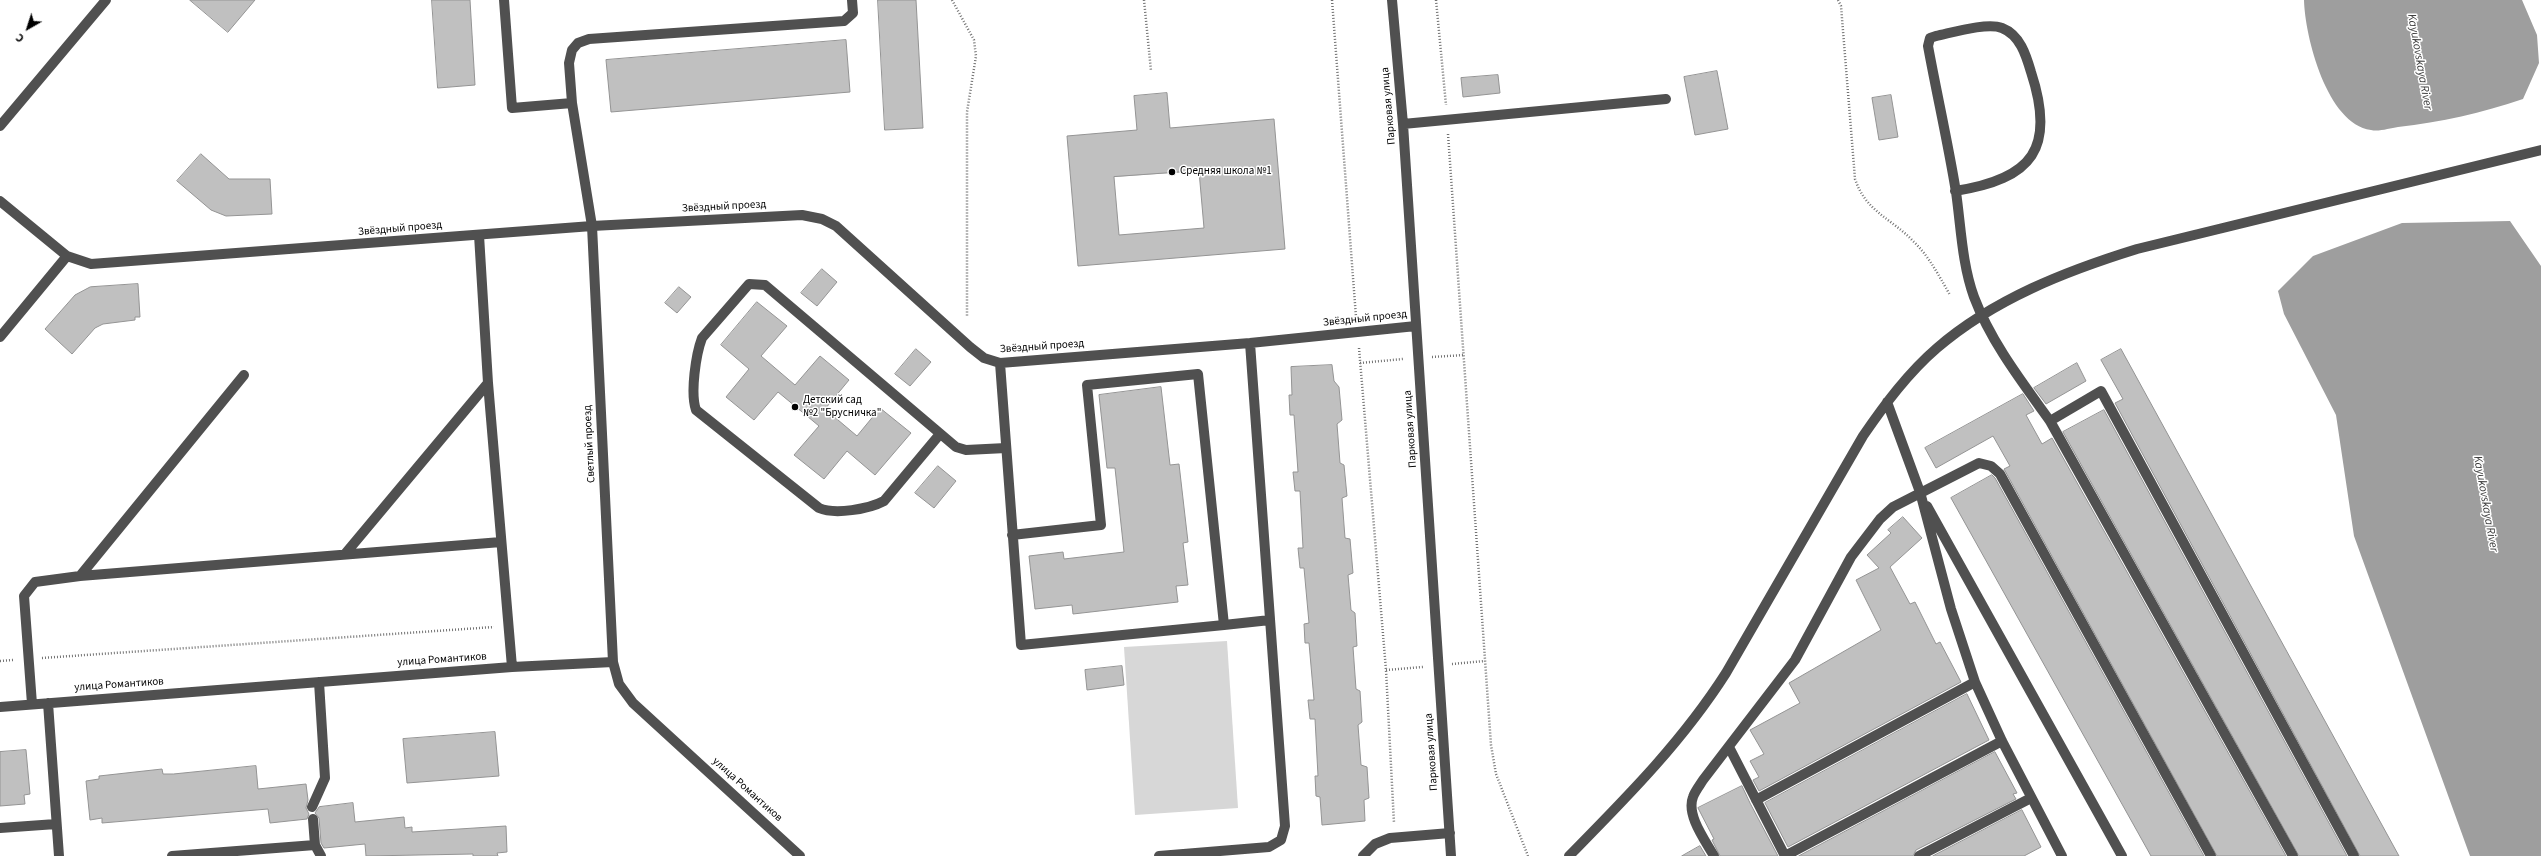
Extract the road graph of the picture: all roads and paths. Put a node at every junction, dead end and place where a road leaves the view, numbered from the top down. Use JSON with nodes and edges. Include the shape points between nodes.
{"nodes":[{"id":1,"x":106,"y":0,"type":"edge"},
{"id":2,"x":504,"y":0,"type":"edge"},
{"id":3,"x":852,"y":0,"type":"edge"},
{"id":4,"x":952,"y":0,"type":"edge"},
{"id":5,"x":1144,"y":0,"type":"edge"},
{"id":6,"x":1332,"y":0,"type":"edge"},
{"id":7,"x":1392,"y":0,"type":"edge"},
{"id":8,"x":1436,"y":0,"type":"edge"},
{"id":9,"x":1838,"y":0,"type":"edge"},
{"id":10,"x":1151,"y":71,"type":"dead end"},
{"id":11,"x":1666,"y":99,"type":"dead end"},
{"id":12,"x":572,"y":103,"type":"junction"},
{"id":13,"x":1447,"y":120,"type":"junction"},
{"id":14,"x":1402,"y":124,"type":"junction"},
{"id":15,"x":0,"y":126,"type":"edge"},
{"id":16,"x":2541,"y":150,"type":"edge"},
{"id":17,"x":1955,"y":191,"type":"junction"},
{"id":18,"x":0,"y":201,"type":"edge"},
{"id":19,"x":592,"y":226,"type":"junction"},
{"id":20,"x":479,"y":235,"type":"junction"},
{"id":21,"x":67,"y":256,"type":"junction"},
{"id":22,"x":1950,"y":295,"type":"dead end"},
{"id":23,"x":968,"y":316,"type":"dead end"},
{"id":24,"x":1982,"y":316,"type":"junction"},
{"id":25,"x":1416,"y":326,"type":"junction"},
{"id":26,"x":1357,"y":332,"type":"junction"},
{"id":27,"x":0,"y":337,"type":"edge"},
{"id":28,"x":1250,"y":343,"type":"junction"},
{"id":29,"x":1000,"y":363,"type":"junction"},
{"id":30,"x":244,"y":375,"type":"dead end"},
{"id":31,"x":488,"y":383,"type":"junction"},
{"id":32,"x":1887,"y":402,"type":"junction"},
{"id":33,"x":2050,"y":422,"type":"junction"},
{"id":34,"x":940,"y":434,"type":"junction"},
{"id":35,"x":1006,"y":448,"type":"junction"},
{"id":36,"x":1920,"y":492,"type":"junction"},
{"id":37,"x":1012,"y":534,"type":"junction"},
{"id":38,"x":501,"y":542,"type":"junction"},
{"id":39,"x":345,"y":554,"type":"junction"},
{"id":40,"x":80,"y":576,"type":"junction"},
{"id":41,"x":1270,"y":620,"type":"junction"},
{"id":42,"x":1224,"y":625,"type":"junction"},
{"id":43,"x":508,"y":626,"type":"junction"},
{"id":44,"x":29,"y":659,"type":"junction"},
{"id":45,"x":0,"y":661,"type":"edge"},
{"id":46,"x":613,"y":662,"type":"junction"},
{"id":47,"x":512,"y":667,"type":"junction"},
{"id":48,"x":319,"y":682,"type":"junction"},
{"id":49,"x":1975,"y":682,"type":"junction"},
{"id":50,"x":48,"y":703,"type":"junction"},
{"id":51,"x":32,"y":704,"type":"junction"},
{"id":52,"x":0,"y":707,"type":"edge"},
{"id":53,"x":2002,"y":741,"type":"junction"},
{"id":54,"x":1729,"y":747,"type":"junction"},
{"id":55,"x":2031,"y":798,"type":"junction"},
{"id":56,"x":1756,"y":800,"type":"junction"},
{"id":57,"x":312,"y":808,"type":"dead end"},
{"id":58,"x":312,"y":818,"type":"dead end"},
{"id":59,"x":56,"y":824,"type":"junction"},
{"id":60,"x":0,"y":828,"type":"edge"},
{"id":61,"x":1450,"y":833,"type":"junction"},
{"id":62,"x":1394,"y":838,"type":"junction"},
{"id":63,"x":315,"y":845,"type":"junction"},
{"id":64,"x":2061,"y":854,"type":"edge"},
{"id":65,"x":58,"y":856,"type":"edge"},
{"id":66,"x":172,"y":856,"type":"edge"},
{"id":67,"x":321,"y":856,"type":"edge"},
{"id":68,"x":800,"y":856,"type":"edge"},
{"id":69,"x":1159,"y":856,"type":"edge"},
{"id":70,"x":1363,"y":856,"type":"edge"},
{"id":71,"x":1451,"y":856,"type":"edge"},
{"id":72,"x":1528,"y":856,"type":"edge"},
{"id":73,"x":1569,"y":856,"type":"edge"},
{"id":74,"x":1714,"y":856,"type":"edge"},
{"id":75,"x":1785,"y":856,"type":"edge"},
{"id":76,"x":1919,"y":856,"type":"edge"},
{"id":77,"x":2050,"y":856,"type":"edge"},
{"id":78,"x":2122,"y":856,"type":"edge"},
{"id":79,"x":2210,"y":856,"type":"edge"},
{"id":80,"x":2293,"y":856,"type":"edge"},
{"id":81,"x":2354,"y":856,"type":"edge"}],
"edges":[{"from":1,"to":15,"type":"street"},
{"from":2,"to":12,"type":"street","via":[[512,108]]},
{"from":3,"to":12,"type":"street","name":"Светлый проезд","via":[[853,13],[844,21],[589,39],[575,47],[569,63]]},
{"from":4,"to":23,"type":"path","via":[[974,40],[976,56],[967,112]]},
{"from":5,"to":10,"type":"path"},
{"from":6,"to":26,"type":"path"},
{"from":7,"to":14,"type":"street","name":"Парковая улица"},
{"from":8,"to":13,"type":"path"},
{"from":9,"to":22,"type":"path","via":[[1841,6],[1855,179],[1859,192],[1883,218],[1912,239],[1924,252]]},
{"from":11,"to":13,"type":"street"},
{"from":12,"to":19,"type":"street","name":"Светлый проезд"},
{"from":13,"to":14,"type":"street"},
{"from":13,"to":72,"type":"path","via":[[1491,745],[1496,774]]},
{"from":14,"to":25,"type":"street","name":"Парковая улица"},
{"from":16,"to":24,"type":"street","via":[[2137,249],[2092,263],[2019,294]]},
{"from":17,"to":17,"type":"street","via":[[1986,186],[2000,180],[2028,159],[2041,137],[2041,108],[2026,56],[2020,42],[2001,28],[1991,26],[1930,38],[1928,46]]},
{"from":17,"to":24,"type":"street","via":[[1967,270]]},
{"from":18,"to":21,"type":"street","name":"Звёздный проезд"},
{"from":19,"to":20,"type":"street","name":"Звёздный проезд"},
{"from":19,"to":29,"type":"street","name":"Звёздный проезд","via":[[802,215],[822,219],[836,226],[970,347],[984,358]]},
{"from":19,"to":46,"type":"street","name":"Светлый проезд"},
{"from":20,"to":21,"type":"street","name":"Звёздный проезд","via":[[91,264]]},
{"from":20,"to":31,"type":"street"},
{"from":21,"to":27,"type":"street"},
{"from":24,"to":32,"type":"street","via":[[1937,348]]},
{"from":24,"to":33,"type":"street","via":[[2006,359]]},
{"from":25,"to":26,"type":"street","name":"Звёздный проезд"},
{"from":25,"to":61,"type":"street","name":"Парковая улица"},
{"from":26,"to":28,"type":"street","name":"Звёздный проезд"},
{"from":26,"to":62,"type":"path","via":[[1386,670]]},
{"from":28,"to":29,"type":"street","name":"Звёздный проезд"},
{"from":28,"to":41,"type":"street"},
{"from":29,"to":35,"type":"street"},
{"from":30,"to":40,"type":"street"},
{"from":31,"to":38,"type":"street"},
{"from":31,"to":39,"type":"street"},
{"from":32,"to":36,"type":"street"},
{"from":32,"to":73,"type":"street","via":[[1840,473],[1703,709],[1665,756]]},
{"from":33,"to":80,"type":"street"},
{"from":33,"to":81,"type":"street","via":[[2100,390]]},
{"from":34,"to":34,"type":"street","via":[[764,285],[749,284],[702,338],[693,401],[696,410],[819,508],[827,511],[876,506],[884,501]]},
{"from":34,"to":35,"type":"street","via":[[956,447],[966,450]]},
{"from":35,"to":37,"type":"street"},
{"from":36,"to":49,"type":"street","via":[[1951,610]]},
{"from":36,"to":54,"type":"street","via":[[1892,507],[1865,536],[1798,655]]},
{"from":36,"to":78,"type":"street"},
{"from":36,"to":79,"type":"street","via":[[1979,463],[1991,466],[2000,474]]},
{"from":37,"to":42,"type":"street","via":[[1021,645]]},
{"from":37,"to":42,"type":"street","via":[[1101,525],[1087,385],[1198,374]]},
{"from":38,"to":39,"type":"street"},
{"from":38,"to":43,"type":"street"},
{"from":39,"to":40,"type":"street"},
{"from":40,"to":44,"type":"street","via":[[35,582],[24,596]]},
{"from":41,"to":42,"type":"street"},
{"from":41,"to":69,"type":"street","via":[[1285,826],[1281,840],[1269,847]]},
{"from":43,"to":44,"type":"path"},
{"from":43,"to":47,"type":"street"},
{"from":44,"to":45,"type":"path"},
{"from":44,"to":51,"type":"street"},
{"from":46,"to":47,"type":"street","name":"улица Романтиков"},
{"from":46,"to":68,"type":"street","name":"улица Романтиков","via":[[619,684],[633,703]]},
{"from":47,"to":48,"type":"street","name":"улица Романтиков"},
{"from":48,"to":50,"type":"street","name":"улица Романтиков"},
{"from":48,"to":57,"type":"street","via":[[325,778]]},
{"from":49,"to":53,"type":"street"},
{"from":49,"to":56,"type":"street"},
{"from":50,"to":51,"type":"street","name":"улица Романтиков"},
{"from":50,"to":59,"type":"street"},
{"from":51,"to":52,"type":"street","name":"улица Романтиков"},
{"from":53,"to":55,"type":"street"},
{"from":53,"to":75,"type":"street"},
{"from":54,"to":56,"type":"street"},
{"from":54,"to":74,"type":"street","via":[[1703,780],[1693,798],[1693,812],[1697,824]]},
{"from":55,"to":64,"type":"street"},
{"from":55,"to":76,"type":"street"},
{"from":56,"to":75,"type":"street"},
{"from":58,"to":63,"type":"street"},
{"from":59,"to":60,"type":"street"},
{"from":59,"to":65,"type":"street"},
{"from":61,"to":62,"type":"street"},
{"from":61,"to":71,"type":"street","name":"Парковая улица"},
{"from":62,"to":70,"type":"street","via":[[1382,840]]},
{"from":63,"to":66,"type":"street"},
{"from":63,"to":67,"type":"street"},
{"from":64,"to":77,"type":"street"}]}
